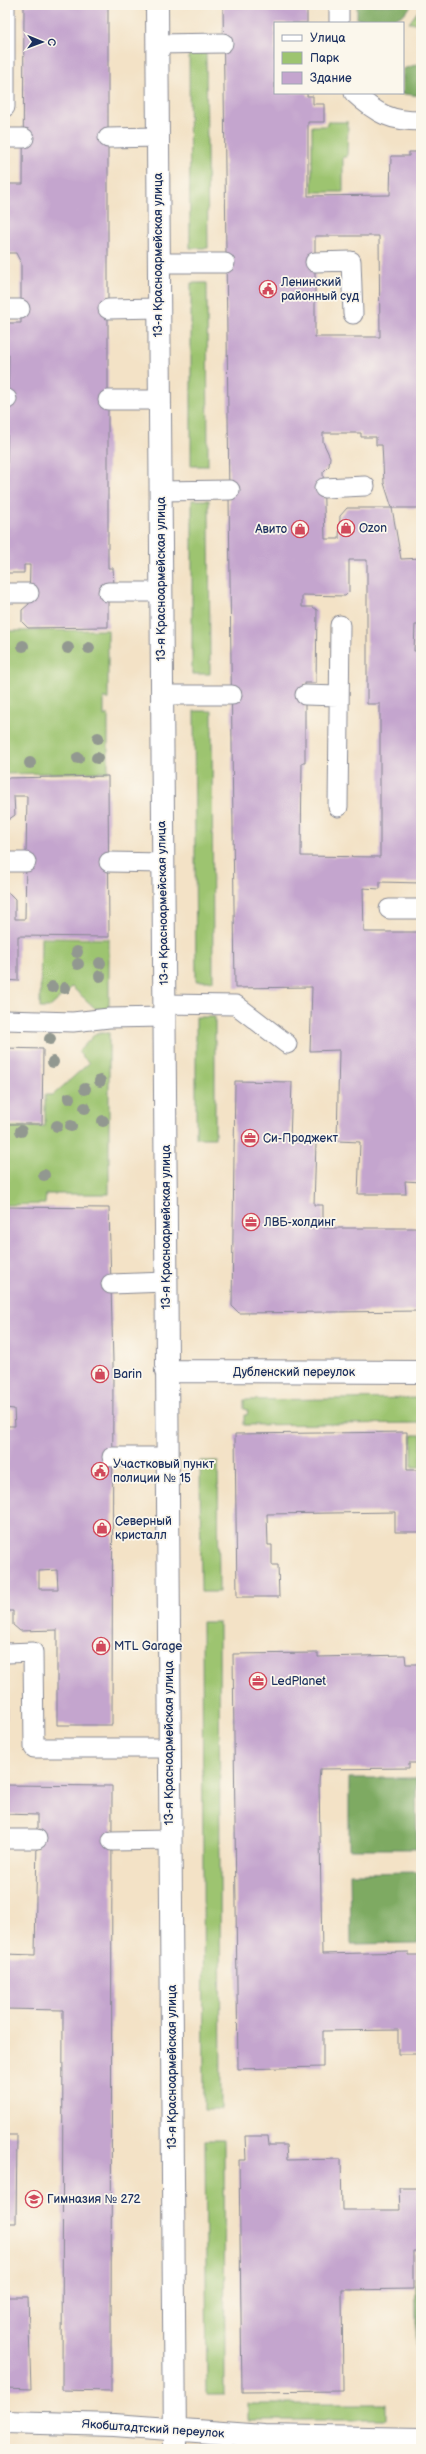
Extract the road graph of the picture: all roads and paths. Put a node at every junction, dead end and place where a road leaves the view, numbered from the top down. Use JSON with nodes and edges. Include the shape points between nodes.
{"nodes":[{"id":1,"x":5,"y":5,"type":"edge"},
{"id":2,"x":157,"y":5,"type":"edge"},
{"id":3,"x":339,"y":5,"type":"edge"},
{"id":4,"x":339,"y":22,"type":"edge"},
{"id":5,"x":223,"y":43,"type":"dead end"},
{"id":6,"x":157,"y":44,"type":"junction"},
{"id":7,"x":355,"y":94,"type":"edge"},
{"id":8,"x":5,"y":107,"type":"edge"},
{"id":9,"x":421,"y":121,"type":"edge"},
{"id":10,"x":158,"y":137,"type":"junction"},
{"id":11,"x":5,"y":138,"type":"edge"},
{"id":12,"x":24,"y":138,"type":"dead end"},
{"id":13,"x":108,"y":138,"type":"dead end"},
{"id":14,"x":315,"y":262,"type":"dead end"},
{"id":15,"x":158,"y":263,"type":"junction"},
{"id":16,"x":225,"y":263,"type":"dead end"},
{"id":17,"x":159,"y":308,"type":"junction"},
{"id":18,"x":108,"y":309,"type":"dead end"},
{"id":19,"x":353,"y":314,"type":"dead end"},
{"id":20,"x":108,"y":400,"type":"dead end"},
{"id":21,"x":160,"y":400,"type":"junction"},
{"id":22,"x":364,"y":486,"type":"dead end"},
{"id":23,"x":324,"y":488,"type":"dead end"},
{"id":24,"x":230,"y":490,"type":"dead end"},
{"id":25,"x":160,"y":491,"type":"junction"},
{"id":26,"x":5,"y":592,"type":"edge"},
{"id":27,"x":108,"y":592,"type":"dead end"},
{"id":28,"x":161,"y":592,"type":"junction"},
{"id":29,"x":29,"y":593,"type":"dead end"},
{"id":30,"x":340,"y":625,"type":"dead end"},
{"id":31,"x":162,"y":695,"type":"junction"},
{"id":32,"x":232,"y":695,"type":"dead end"},
{"id":33,"x":305,"y":695,"type":"dead end"},
{"id":34,"x":338,"y":696,"type":"junction"},
{"id":35,"x":338,"y":807,"type":"dead end"},
{"id":36,"x":5,"y":862,"type":"edge"},
{"id":37,"x":26,"y":862,"type":"dead end"},
{"id":38,"x":109,"y":862,"type":"dead end"},
{"id":39,"x":163,"y":863,"type":"junction"},
{"id":40,"x":389,"y":909,"type":"dead end"},
{"id":41,"x":421,"y":909,"type":"edge"},
{"id":42,"x":164,"y":1011,"type":"junction"},
{"id":43,"x":5,"y":1020,"type":"edge"},
{"id":44,"x":287,"y":1044,"type":"dead end"},
{"id":45,"x":166,"y":1282,"type":"junction"},
{"id":46,"x":111,"y":1284,"type":"dead end"},
{"id":47,"x":166,"y":1371,"type":"junction"},
{"id":48,"x":421,"y":1372,"type":"edge"},
{"id":49,"x":112,"y":1457,"type":"dead end"},
{"id":50,"x":168,"y":1457,"type":"junction"},
{"id":51,"x":7,"y":1653,"type":"dead end"},
{"id":52,"x":170,"y":1748,"type":"junction"},
{"id":53,"x":5,"y":1839,"type":"edge"},
{"id":54,"x":37,"y":1839,"type":"dead end"},
{"id":55,"x":170,"y":1840,"type":"junction"},
{"id":56,"x":112,"y":1841,"type":"dead end"},
{"id":57,"x":5,"y":2422,"type":"edge"},
{"id":58,"x":175,"y":2439,"type":"edge"},
{"id":59,"x":421,"y":2439,"type":"edge"}],
"edges":[{"from":1,"to":8,"type":"lane"},
{"from":2,"to":6,"type":"street","name":"13-я Красноармейская улица"},
{"from":3,"to":4,"type":"lane"},
{"from":5,"to":6,"type":"lane"},
{"from":6,"to":10,"type":"street","name":"13-я Красноармейская улица"},
{"from":7,"to":9,"type":"lane","via":[[372,110],[397,121]]},
{"from":10,"to":13,"type":"lane"},
{"from":10,"to":15,"type":"street","name":"13-я Красноармейская улица"},
{"from":11,"to":12,"type":"lane"},
{"from":14,"to":19,"type":"lane","via":[[351,261]]},
{"from":15,"to":16,"type":"lane"},
{"from":15,"to":17,"type":"street","name":"13-я Красноармейская улица"},
{"from":17,"to":18,"type":"lane"},
{"from":17,"to":21,"type":"street","name":"13-я Красноармейская улица"},
{"from":20,"to":21,"type":"lane"},
{"from":21,"to":25,"type":"street","name":"13-я Красноармейская улица"},
{"from":22,"to":23,"type":"lane"},
{"from":24,"to":25,"type":"lane"},
{"from":25,"to":28,"type":"street","name":"13-я Красноармейская улица"},
{"from":26,"to":29,"type":"lane"},
{"from":27,"to":28,"type":"lane"},
{"from":28,"to":31,"type":"street","name":"13-я Красноармейская улица"},
{"from":30,"to":34,"type":"lane"},
{"from":31,"to":32,"type":"lane"},
{"from":31,"to":39,"type":"street","name":"13-я Красноармейская улица"},
{"from":33,"to":34,"type":"lane"},
{"from":34,"to":35,"type":"lane"},
{"from":36,"to":37,"type":"lane"},
{"from":38,"to":39,"type":"lane"},
{"from":39,"to":42,"type":"street","name":"13-я Красноармейская улица"},
{"from":40,"to":41,"type":"lane"},
{"from":42,"to":43,"type":"lane","via":[[73,1022]]},
{"from":42,"to":44,"type":"lane","via":[[236,1005]]},
{"from":42,"to":45,"type":"street","name":"13-я Красноармейская улица"},
{"from":45,"to":46,"type":"lane"},
{"from":45,"to":47,"type":"street","name":"13-я Красноармейская улица"},
{"from":47,"to":48,"type":"street","name":"Дубленский переулок"},
{"from":47,"to":50,"type":"street","name":"13-я Красноармейская улица"},
{"from":49,"to":50,"type":"lane"},
{"from":50,"to":52,"type":"street","name":"13-я Красноармейская улица"},
{"from":51,"to":52,"type":"lane","via":[[33,1652],[34,1748]]},
{"from":52,"to":55,"type":"street","name":"13-я Красноармейская улица"},
{"from":53,"to":54,"type":"lane"},
{"from":55,"to":56,"type":"lane"},
{"from":55,"to":58,"type":"street","name":"13-я Красноармейская улица"},
{"from":57,"to":58,"type":"street","name":"Якобштадтский переулок","via":[[114,2425]]},
{"from":58,"to":59,"type":"street","name":"Якобштадтский переулок","via":[[264,2436]]}]}
